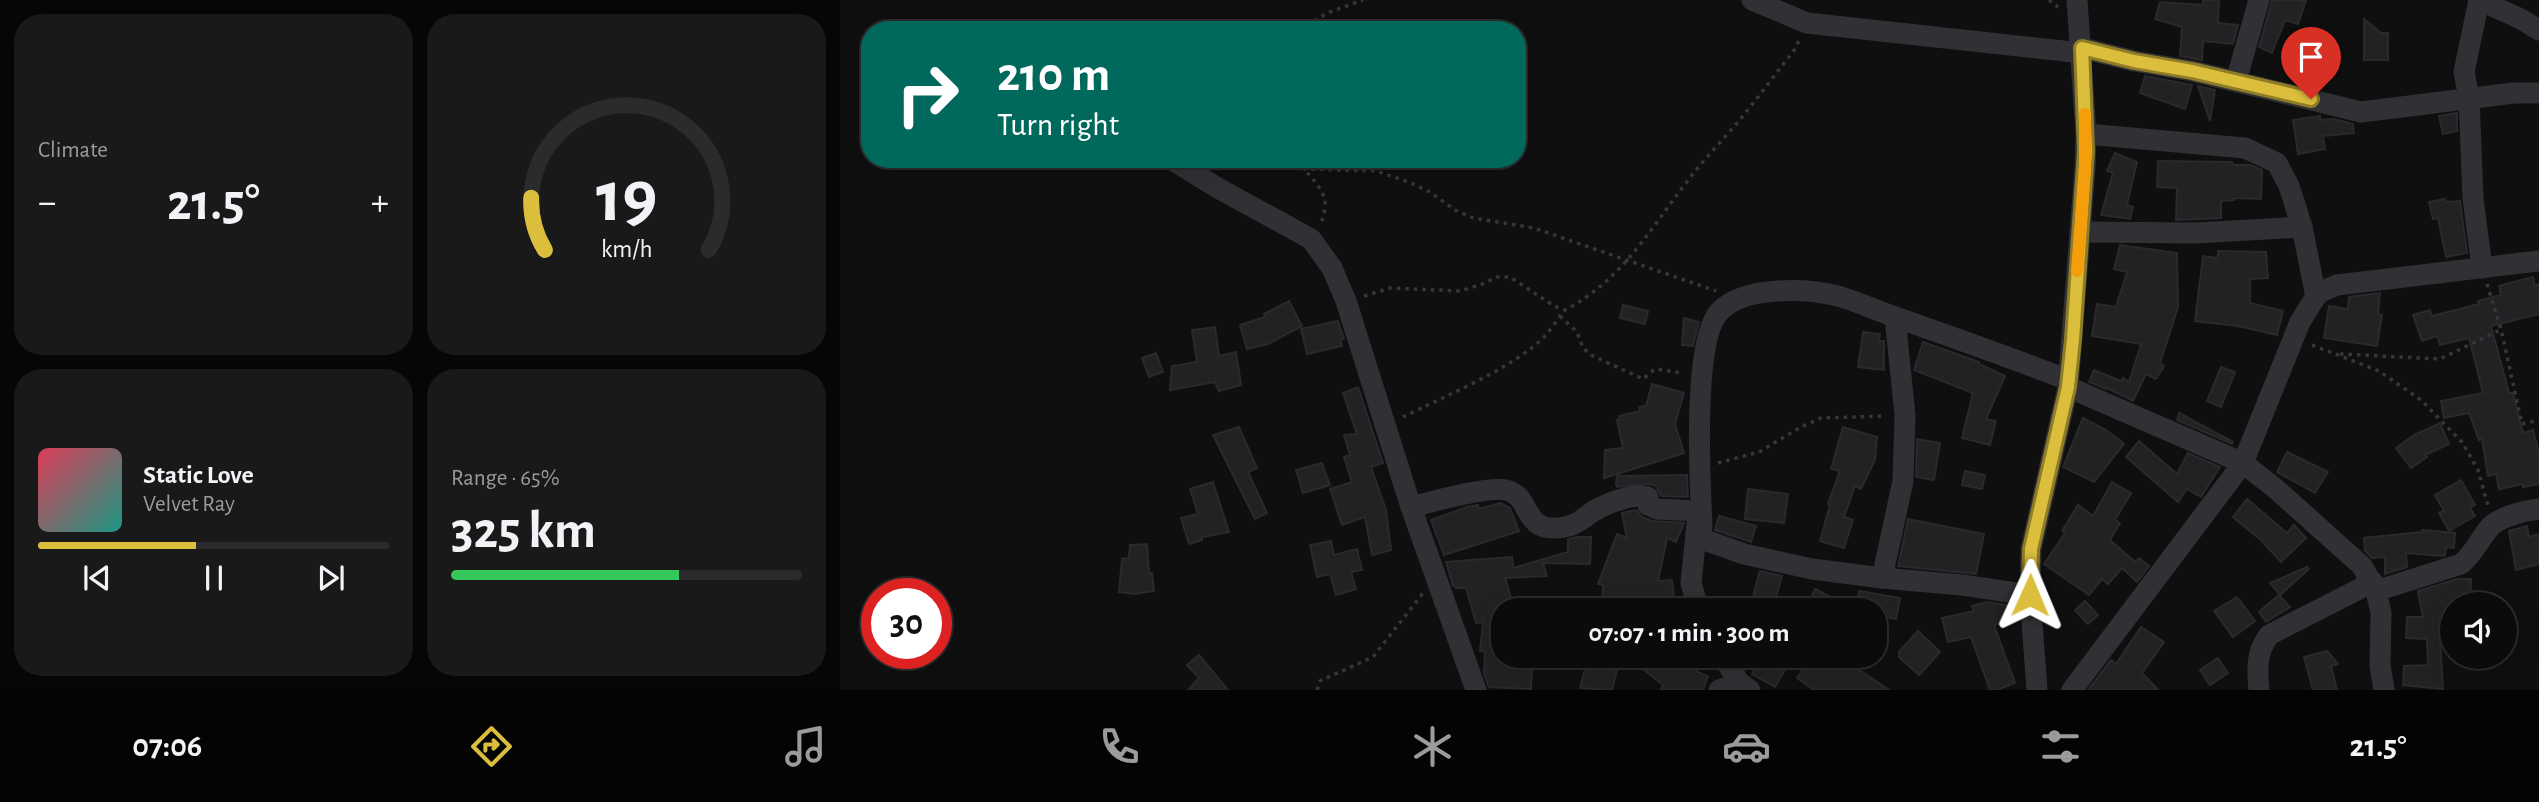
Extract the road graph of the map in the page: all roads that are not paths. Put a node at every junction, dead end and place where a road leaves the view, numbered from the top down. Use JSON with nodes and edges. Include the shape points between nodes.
{"nodes":[{"id":1,"x":1752,"y":0,"type":"edge"},
{"id":2,"x":2077,"y":0,"type":"edge"},
{"id":3,"x":2259,"y":0,"type":"edge"},
{"id":4,"x":2539,"y":30,"type":"edge"},
{"id":5,"x":2082,"y":51,"type":"junction"},
{"id":6,"x":2236,"y":81,"type":"junction"},
{"id":7,"x":2539,"y":93,"type":"edge"},
{"id":8,"x":2469,"y":97,"type":"junction"},
{"id":9,"x":2086,"y":134,"type":"junction"},
{"id":10,"x":1185,"y":168,"type":"edge"},
{"id":11,"x":2302,"y":227,"type":"junction"},
{"id":12,"x":2080,"y":232,"type":"junction"},
{"id":13,"x":2539,"y":261,"type":"edge"},
{"id":14,"x":2482,"y":268,"type":"junction"},
{"id":15,"x":2316,"y":297,"type":"junction"},
{"id":16,"x":1895,"y":317,"type":"junction"},
{"id":17,"x":2068,"y":383,"type":"junction"},
{"id":18,"x":2243,"y":463,"type":"junction"},
{"id":19,"x":1411,"y":507,"type":"junction"},
{"id":20,"x":2539,"y":509,"type":"edge"},
{"id":21,"x":1698,"y":511,"type":"junction"},
{"id":22,"x":1702,"y":539,"type":"junction"},
{"id":23,"x":1882,"y":579,"type":"junction"},
{"id":24,"x":2374,"y":587,"type":"junction"},
{"id":25,"x":2030,"y":595,"type":"junction"},
{"id":26,"x":1695,"y":598,"type":"edge"},
{"id":27,"x":1731,"y":668,"type":"edge"},
{"id":28,"x":1745,"y":687,"type":"edge"},
{"id":29,"x":1476,"y":690,"type":"edge"},
{"id":30,"x":1719,"y":690,"type":"edge"},
{"id":31,"x":2037,"y":690,"type":"edge"},
{"id":32,"x":2072,"y":690,"type":"edge"},
{"id":33,"x":2259,"y":690,"type":"edge"},
{"id":34,"x":2384,"y":690,"type":"edge"}],
"edges":[{"from":1,"to":5,"type":"street","via":[[1807,23]]},
{"from":2,"to":5,"type":"street"},
{"from":3,"to":6,"type":"street"},
{"from":4,"to":8,"type":"street","via":[[2479,0],[2464,72]]},
{"from":5,"to":6,"type":"street"},
{"from":5,"to":9,"type":"street"},
{"from":6,"to":8,"type":"street","via":[[2361,111]]},
{"from":7,"to":8,"type":"street"},
{"from":8,"to":14,"type":"street","via":[[2473,198]]},
{"from":9,"to":11,"type":"street","via":[[2245,148],[2277,163]]},
{"from":9,"to":12,"type":"street"},
{"from":10,"to":19,"type":"street","via":[[1311,239],[1332,268]]},
{"from":11,"to":12,"type":"street","via":[[2197,233]]},
{"from":11,"to":15,"type":"street"},
{"from":12,"to":17,"type":"street"},
{"from":13,"to":14,"type":"street"},
{"from":14,"to":15,"type":"street","via":[[2337,285]]},
{"from":15,"to":18,"type":"street","via":[[2300,322]]},
{"from":16,"to":17,"type":"street"},
{"from":16,"to":22,"type":"street","via":[[1836,296],[1803,292],[1767,292],[1738,299],[1719,312],[1707,341],[1703,375]]},
{"from":16,"to":23,"type":"street","via":[[1905,415],[1903,481]]},
{"from":17,"to":18,"type":"street"},
{"from":17,"to":25,"type":"street","via":[[2031,549]]},
{"from":18,"to":24,"type":"street","via":[[2334,539],[2362,566]]},
{"from":18,"to":32,"type":"street"},
{"from":19,"to":21,"type":"street","via":[[1506,490],[1518,496],[1532,520],[1544,527],[1571,526],[1601,507],[1637,495],[1648,497],[1648,505],[1657,509]]},
{"from":19,"to":29,"type":"street"},
{"from":20,"to":24,"type":"street","via":[[2493,524],[2461,564]]},
{"from":21,"to":22,"type":"street"},
{"from":21,"to":26,"type":"street","via":[[1691,583]]},
{"from":22,"to":23,"type":"street","via":[[1744,554]]},
{"from":23,"to":25,"type":"street"},
{"from":24,"to":33,"type":"street","via":[[2269,635],[2258,658]]},
{"from":24,"to":34,"type":"street","via":[[2381,613]]},
{"from":25,"to":31,"type":"street"},
{"from":27,"to":28,"type":"street"},
{"from":28,"to":30,"type":"street"}]}
